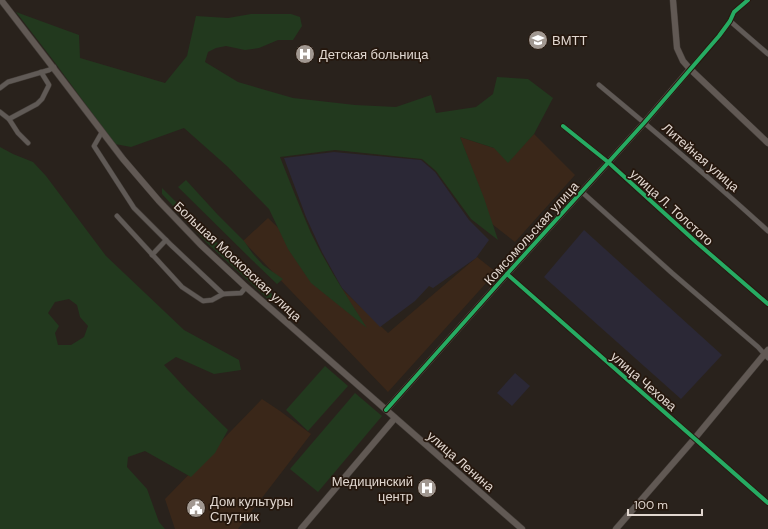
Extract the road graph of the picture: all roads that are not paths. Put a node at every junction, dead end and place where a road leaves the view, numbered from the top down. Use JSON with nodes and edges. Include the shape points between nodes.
{"nodes":[{"id":1,"x":1,"y":0,"type":"edge"},
{"id":2,"x":673,"y":0,"type":"edge"},
{"id":3,"x":748,"y":0,"type":"edge"},
{"id":4,"x":730,"y":21,"type":"junction"},
{"id":5,"x":768,"y":54,"type":"edge"},
{"id":6,"x":54,"y":67,"type":"junction"},
{"id":7,"x":690,"y":69,"type":"junction"},
{"id":8,"x":41,"y":72,"type":"junction"},
{"id":9,"x":600,"y":85,"type":"dead end"},
{"id":10,"x":0,"y":88,"type":"edge"},
{"id":11,"x":0,"y":112,"type":"edge"},
{"id":12,"x":9,"y":119,"type":"junction"},
{"id":13,"x":644,"y":123,"type":"junction"},
{"id":14,"x":562,"y":126,"type":"dead end"},
{"id":15,"x":102,"y":132,"type":"junction"},
{"id":16,"x":28,"y":143,"type":"dead end"},
{"id":17,"x":768,"y":143,"type":"edge"},
{"id":18,"x":608,"y":162,"type":"junction"},
{"id":19,"x":582,"y":192,"type":"junction"},
{"id":20,"x":117,"y":216,"type":"dead end"},
{"id":21,"x":768,"y":231,"type":"edge"},
{"id":22,"x":166,"y":240,"type":"junction"},
{"id":23,"x":152,"y":254,"type":"junction"},
{"id":24,"x":507,"y":274,"type":"junction"},
{"id":25,"x":246,"y":287,"type":"junction"},
{"id":26,"x":223,"y":294,"type":"junction"},
{"id":27,"x":768,"y":304,"type":"edge"},
{"id":28,"x":767,"y":354,"type":"edge"},
{"id":29,"x":386,"y":410,"type":"junction"},
{"id":30,"x":395,"y":418,"type":"junction"},
{"id":31,"x":695,"y":438,"type":"junction"},
{"id":32,"x":768,"y":503,"type":"edge"},
{"id":33,"x":301,"y":529,"type":"edge"},
{"id":34,"x":522,"y":529,"type":"edge"},
{"id":35,"x":616,"y":529,"type":"edge"}],
"edges":[{"from":1,"to":6,"type":"street","name":"Большая Московская улица"},
{"from":2,"to":7,"type":"street","via":[[677,48]]},
{"from":3,"to":4,"type":"street","via":[[734,12]]},
{"from":4,"to":5,"type":"street"},
{"from":4,"to":7,"type":"street"},
{"from":6,"to":8,"type":"street"},
{"from":6,"to":15,"type":"street","name":"Большая Московская улица"},
{"from":7,"to":13,"type":"street","name":"Комсомольская улица"},
{"from":7,"to":17,"type":"street"},
{"from":8,"to":10,"type":"street","via":[[8,82]]},
{"from":8,"to":12,"type":"street","via":[[49,85],[42,99]]},
{"from":9,"to":13,"type":"street","name":"Литейная улица"},
{"from":11,"to":12,"type":"street"},
{"from":12,"to":16,"type":"street"},
{"from":13,"to":18,"type":"street","name":"Комсомольская улица"},
{"from":13,"to":21,"type":"street","name":"Литейная улица"},
{"from":14,"to":18,"type":"street","name":"улица Л. Толстого"},
{"from":15,"to":22,"type":"street","via":[[94,146],[134,208]]},
{"from":15,"to":25,"type":"street","name":"Большая Московская улица","via":[[159,201],[201,246]]},
{"from":18,"to":19,"type":"street","name":"Комсомольская улица"},
{"from":18,"to":27,"type":"street","name":"улица Л. Толстого"},
{"from":19,"to":24,"type":"street","name":"Комсомольская улица"},
{"from":19,"to":28,"type":"street"},
{"from":20,"to":23,"type":"street"},
{"from":22,"to":23,"type":"street"},
{"from":22,"to":26,"type":"street"},
{"from":23,"to":26,"type":"street","via":[[182,287],[203,301],[212,300]]},
{"from":24,"to":29,"type":"street","name":"Комсомольская улица"},
{"from":24,"to":31,"type":"street","name":"улица Чехова"},
{"from":25,"to":26,"type":"street","via":[[241,293]]},
{"from":25,"to":29,"type":"street","name":"Большая Московская улица"},
{"from":28,"to":31,"type":"street"},
{"from":29,"to":30,"type":"street","name":"улица Ленина"},
{"from":30,"to":33,"type":"street"},
{"from":30,"to":34,"type":"street","name":"улица Ленина"},
{"from":31,"to":32,"type":"street","name":"улица Чехова"},
{"from":31,"to":35,"type":"street"}]}
